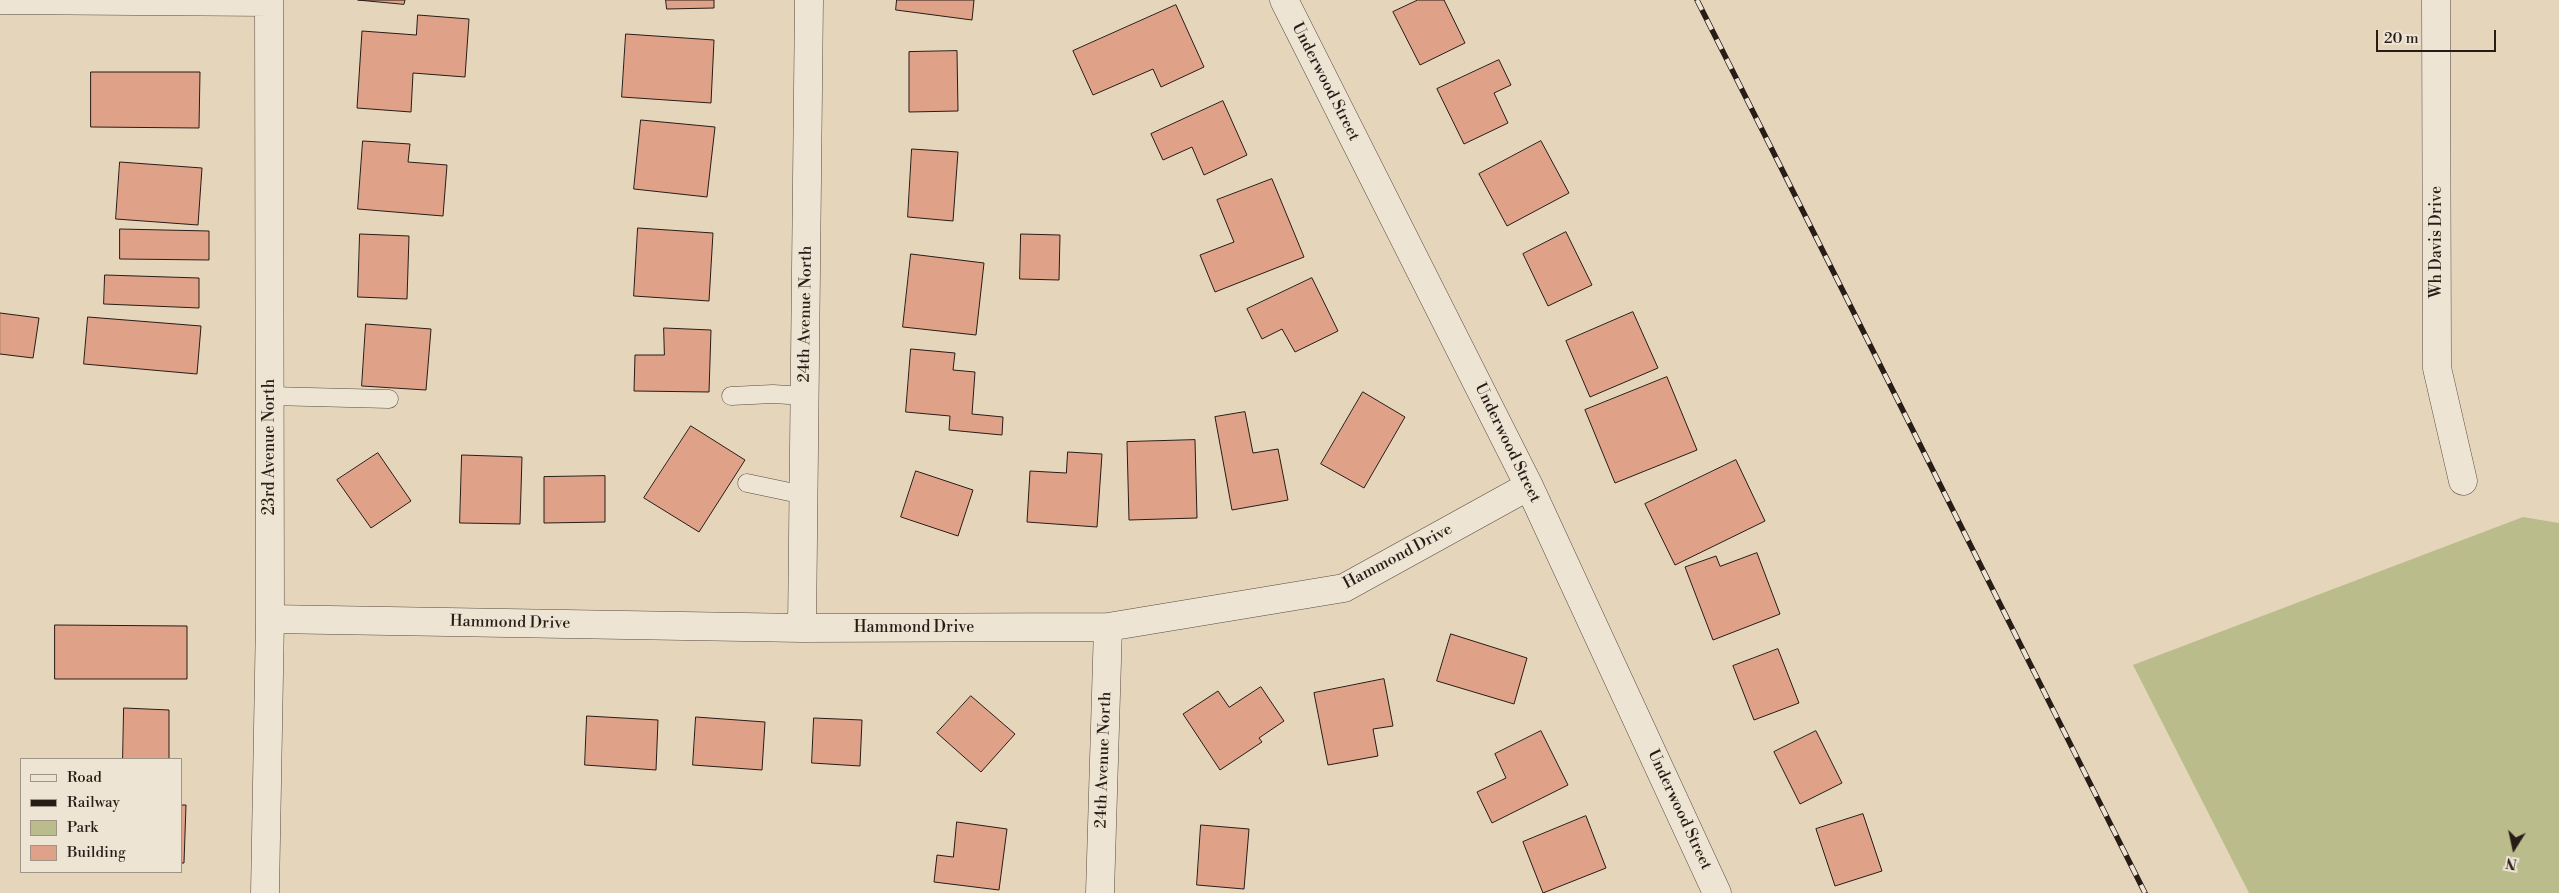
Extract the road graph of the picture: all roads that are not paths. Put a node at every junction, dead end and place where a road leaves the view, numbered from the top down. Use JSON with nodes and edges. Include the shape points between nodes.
{"nodes":[{"id":1,"x":0,"y":0,"type":"edge"},
{"id":2,"x":809,"y":0,"type":"edge"},
{"id":3,"x":1284,"y":0,"type":"edge"},
{"id":4,"x":2436,"y":0,"type":"edge"},
{"id":5,"x":269,"y":1,"type":"edge"},
{"id":6,"x":270,"y":396,"type":"junction"},
{"id":7,"x":731,"y":396,"type":"dead end"},
{"id":8,"x":805,"y":396,"type":"junction"},
{"id":9,"x":389,"y":399,"type":"dead end"},
{"id":10,"x":2463,"y":482,"type":"dead end"},
{"id":11,"x":747,"y":483,"type":"dead end"},
{"id":12,"x":1529,"y":486,"type":"junction"},
{"id":13,"x":804,"y":495,"type":"junction"},
{"id":14,"x":270,"y":619,"type":"junction"},
{"id":15,"x":1108,"y":627,"type":"junction"},
{"id":16,"x":802,"y":628,"type":"junction"},
{"id":17,"x":265,"y":893,"type":"edge"},
{"id":18,"x":1100,"y":893,"type":"edge"},
{"id":19,"x":1717,"y":893,"type":"edge"}],
"edges":[{"from":1,"to":5,"type":"street"},
{"from":2,"to":8,"type":"street","name":"24th Avenue North"},
{"from":3,"to":12,"type":"street","name":"Underwood Street"},
{"from":4,"to":10,"type":"street","name":"Wh Davis Drive","via":[[2437,368]]},
{"from":5,"to":6,"type":"street","name":"23rd Avenue North"},
{"from":6,"to":9,"type":"lane"},
{"from":6,"to":14,"type":"street","name":"23rd Avenue North"},
{"from":7,"to":8,"type":"lane"},
{"from":8,"to":13,"type":"street","name":"24th Avenue North"},
{"from":11,"to":13,"type":"lane"},
{"from":12,"to":15,"type":"street","name":"Hammond Drive","via":[[1344,588]]},
{"from":12,"to":19,"type":"street","name":"Underwood Street"},
{"from":13,"to":16,"type":"street","name":"24th Avenue North"},
{"from":14,"to":16,"type":"street","name":"Hammond Drive"},
{"from":14,"to":17,"type":"street","name":"23rd Avenue North"},
{"from":15,"to":16,"type":"street","name":"Hammond Drive"},
{"from":15,"to":18,"type":"street","name":"24th Avenue North"}]}
